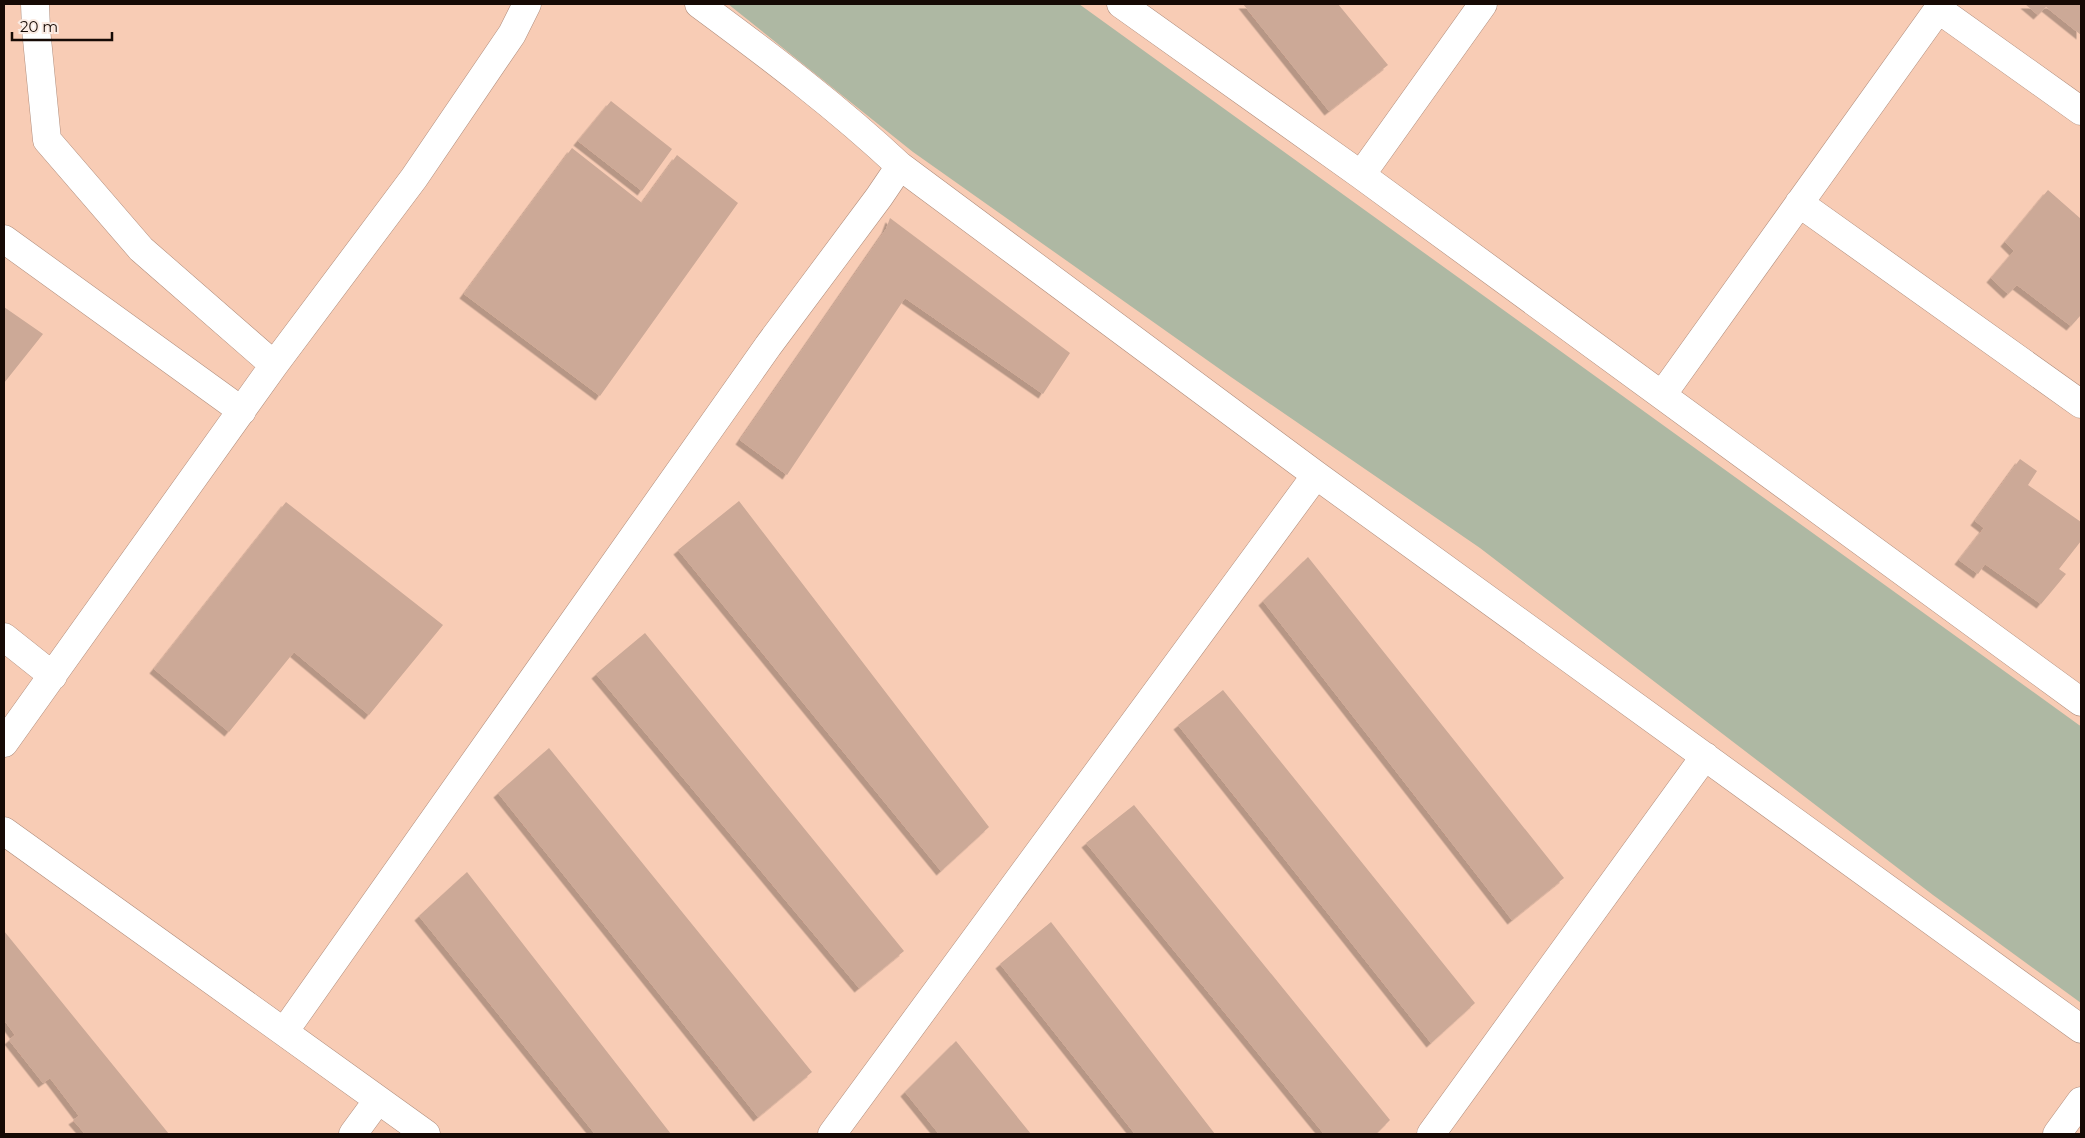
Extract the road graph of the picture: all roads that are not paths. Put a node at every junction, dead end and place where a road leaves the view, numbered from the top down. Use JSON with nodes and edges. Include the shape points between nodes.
{"nodes":[{"id":1,"x":35,"y":4,"type":"edge"},
{"id":2,"x":527,"y":4,"type":"edge"},
{"id":3,"x":699,"y":4,"type":"edge"},
{"id":4,"x":1121,"y":4,"type":"edge"},
{"id":5,"x":1483,"y":4,"type":"edge"},
{"id":6,"x":1940,"y":6,"type":"edge"},
{"id":7,"x":2081,"y":111,"type":"edge"},
{"id":8,"x":900,"y":166,"type":"junction"},
{"id":9,"x":1361,"y":175,"type":"junction"},
{"id":10,"x":1799,"y":203,"type":"junction"},
{"id":11,"x":4,"y":239,"type":"edge"},
{"id":12,"x":274,"y":365,"type":"junction"},
{"id":13,"x":1662,"y":395,"type":"junction"},
{"id":14,"x":2081,"y":404,"type":"edge"},
{"id":15,"x":242,"y":411,"type":"junction"},
{"id":16,"x":1316,"y":474,"type":"junction"},
{"id":17,"x":4,"y":637,"type":"edge"},
{"id":18,"x":53,"y":676,"type":"junction"},
{"id":19,"x":2081,"y":702,"type":"edge"},
{"id":20,"x":4,"y":743,"type":"edge"},
{"id":21,"x":1705,"y":756,"type":"junction"},
{"id":22,"x":4,"y":831,"type":"edge"},
{"id":23,"x":2081,"y":1029,"type":"edge"},
{"id":24,"x":284,"y":1032,"type":"junction"},
{"id":25,"x":378,"y":1100,"type":"junction"},
{"id":26,"x":2081,"y":1101,"type":"edge"},
{"id":27,"x":353,"y":1134,"type":"edge"},
{"id":28,"x":426,"y":1134,"type":"edge"},
{"id":29,"x":832,"y":1134,"type":"edge"},
{"id":30,"x":1431,"y":1134,"type":"edge"},
{"id":31,"x":2057,"y":1134,"type":"edge"}],
"edges":[{"from":1,"to":12,"type":"street","via":[[47,140],[141,249]]},
{"from":2,"to":12,"type":"street","via":[[512,34],[414,178]]},
{"from":3,"to":8,"type":"street","via":[[791,73]]},
{"from":4,"to":9,"type":"street"},
{"from":5,"to":9,"type":"street"},
{"from":6,"to":7,"type":"street"},
{"from":6,"to":10,"type":"street"},
{"from":8,"to":16,"type":"street"},
{"from":8,"to":24,"type":"street","via":[[768,346]]},
{"from":9,"to":13,"type":"street"},
{"from":10,"to":13,"type":"street"},
{"from":10,"to":14,"type":"street"},
{"from":11,"to":15,"type":"street"},
{"from":12,"to":15,"type":"street"},
{"from":13,"to":19,"type":"street"},
{"from":15,"to":18,"type":"street"},
{"from":16,"to":21,"type":"street"},
{"from":16,"to":29,"type":"street"},
{"from":17,"to":18,"type":"street"},
{"from":18,"to":20,"type":"street"},
{"from":21,"to":23,"type":"street"},
{"from":21,"to":30,"type":"street"},
{"from":22,"to":24,"type":"street"},
{"from":24,"to":25,"type":"street"},
{"from":25,"to":27,"type":"street"},
{"from":25,"to":28,"type":"street"},
{"from":26,"to":31,"type":"street"}]}
